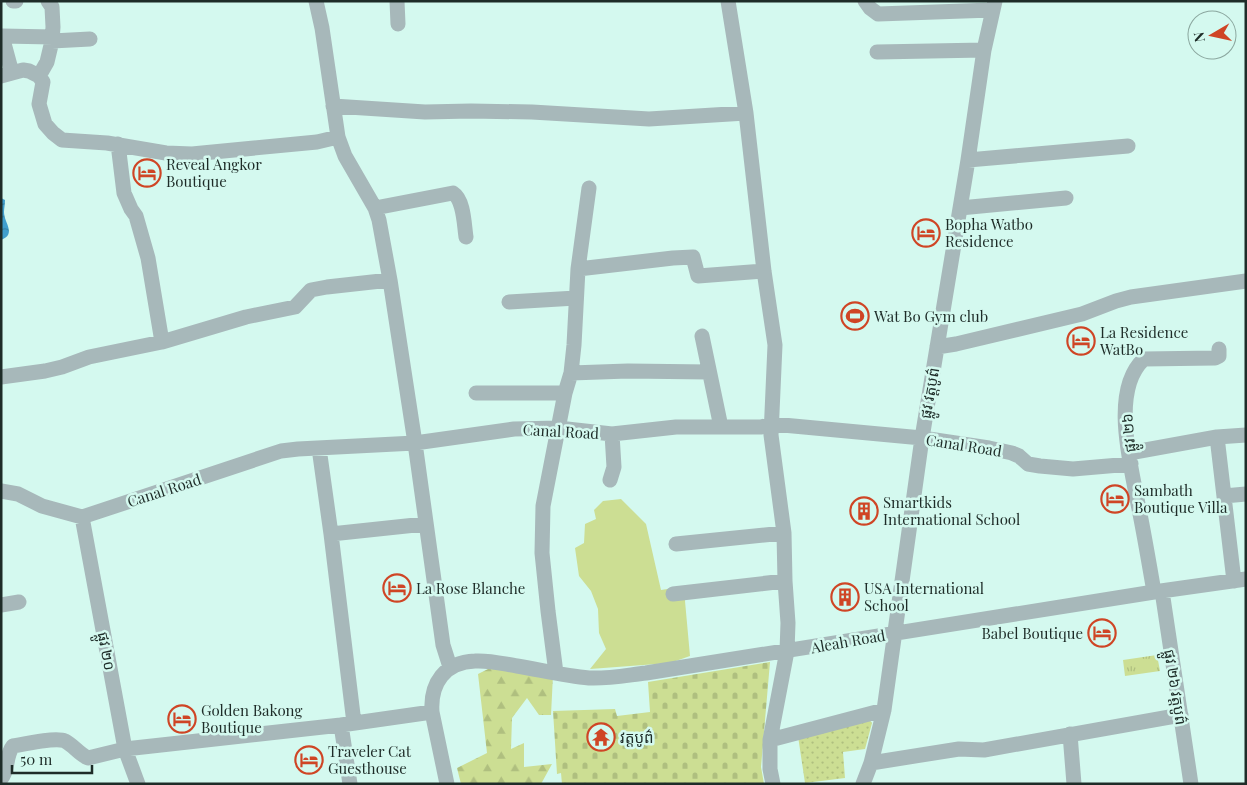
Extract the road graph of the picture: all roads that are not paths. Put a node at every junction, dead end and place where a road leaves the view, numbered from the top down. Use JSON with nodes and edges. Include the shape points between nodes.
{"nodes":[{"id":1,"x":48,"y":1,"type":"edge"},
{"id":2,"x":316,"y":1,"type":"edge"},
{"id":3,"x":398,"y":1,"type":"edge"},
{"id":4,"x":728,"y":1,"type":"edge"},
{"id":5,"x":865,"y":1,"type":"edge"},
{"id":6,"x":993,"y":6,"type":"edge"},
{"id":7,"x":398,"y":24,"type":"dead end"},
{"id":8,"x":90,"y":38,"type":"dead end"},
{"id":9,"x":52,"y":39,"type":"junction"},
{"id":10,"x":984,"y":50,"type":"junction"},
{"id":11,"x":877,"y":52,"type":"dead end"},
{"id":12,"x":7,"y":74,"type":"edge"},
{"id":13,"x":39,"y":76,"type":"junction"},
{"id":14,"x":333,"y":106,"type":"junction"},
{"id":15,"x":746,"y":113,"type":"junction"},
{"id":16,"x":338,"y":137,"type":"junction"},
{"id":17,"x":118,"y":144,"type":"junction"},
{"id":18,"x":1128,"y":146,"type":"dead end"},
{"id":19,"x":968,"y":160,"type":"junction"},
{"id":20,"x":589,"y":188,"type":"dead end"},
{"id":21,"x":1066,"y":198,"type":"dead end"},
{"id":22,"x":375,"y":208,"type":"junction"},
{"id":23,"x":960,"y":208,"type":"junction"},
{"id":24,"x":466,"y":236,"type":"dead end"},
{"id":25,"x":578,"y":269,"type":"junction"},
{"id":26,"x":764,"y":271,"type":"junction"},
{"id":27,"x":390,"y":280,"type":"junction"},
{"id":28,"x":1246,"y":281,"type":"edge"},
{"id":29,"x":576,"y":298,"type":"junction"},
{"id":30,"x":509,"y":302,"type":"dead end"},
{"id":31,"x":702,"y":336,"type":"dead end"},
{"id":32,"x":162,"y":342,"type":"junction"},
{"id":33,"x":937,"y":347,"type":"junction"},
{"id":34,"x":1219,"y":349,"type":"dead end"},
{"id":35,"x":709,"y":372,"type":"junction"},
{"id":36,"x":571,"y":373,"type":"junction"},
{"id":37,"x":1,"y":377,"type":"edge"},
{"id":38,"x":476,"y":393,"type":"dead end"},
{"id":39,"x":565,"y":393,"type":"junction"},
{"id":40,"x":772,"y":424,"type":"junction"},
{"id":41,"x":721,"y":427,"type":"junction"},
{"id":42,"x":558,"y":428,"type":"junction"},
{"id":43,"x":612,"y":434,"type":"junction"},
{"id":44,"x":1246,"y":435,"type":"edge"},
{"id":45,"x":1217,"y":437,"type":"junction"},
{"id":46,"x":922,"y":438,"type":"junction"},
{"id":47,"x":415,"y":443,"type":"junction"},
{"id":48,"x":319,"y":448,"type":"junction"},
{"id":49,"x":1130,"y":458,"type":"junction"},
{"id":50,"x":610,"y":480,"type":"dead end"},
{"id":51,"x":1,"y":491,"type":"edge"},
{"id":52,"x":1246,"y":494,"type":"edge"},
{"id":53,"x":1224,"y":496,"type":"junction"},
{"id":54,"x":82,"y":517,"type":"junction"},
{"id":55,"x":425,"y":524,"type":"junction"},
{"id":56,"x":784,"y":533,"type":"junction"},
{"id":57,"x":331,"y":534,"type":"junction"},
{"id":58,"x":676,"y":544,"type":"dead end"},
{"id":59,"x":1240,"y":580,"type":"edge"},
{"id":60,"x":784,"y":581,"type":"junction"},
{"id":61,"x":1158,"y":591,"type":"junction"},
{"id":62,"x":673,"y":594,"type":"dead end"},
{"id":63,"x":19,"y":602,"type":"dead end"},
{"id":64,"x":1,"y":605,"type":"edge"},
{"id":65,"x":895,"y":633,"type":"junction"},
{"id":66,"x":787,"y":651,"type":"junction"},
{"id":67,"x":450,"y":668,"type":"junction"},
{"id":68,"x":556,"y":673,"type":"junction"},
{"id":69,"x":884,"y":710,"type":"junction"},
{"id":70,"x":432,"y":712,"type":"junction"},
{"id":71,"x":1181,"y":716,"type":"junction"},
{"id":72,"x":347,"y":724,"type":"junction"},
{"id":73,"x":1070,"y":734,"type":"junction"},
{"id":74,"x":770,"y":740,"type":"junction"},
{"id":75,"x":125,"y":749,"type":"junction"},
{"id":76,"x":871,"y":763,"type":"junction"},
{"id":77,"x":1,"y":779,"type":"edge"},
{"id":78,"x":138,"y":784,"type":"edge"},
{"id":79,"x":350,"y":784,"type":"edge"},
{"id":80,"x":446,"y":784,"type":"edge"},
{"id":81,"x":773,"y":784,"type":"edge"},
{"id":82,"x":863,"y":784,"type":"edge"},
{"id":83,"x":1074,"y":784,"type":"edge"},
{"id":84,"x":1191,"y":784,"type":"edge"}],
"edges":[{"from":1,"to":9,"type":"street","via":[[52,7]]},
{"from":2,"to":14,"type":"street"},
{"from":3,"to":7,"type":"street"},
{"from":4,"to":15,"type":"street"},
{"from":5,"to":6,"type":"street","via":[[878,14]]},
{"from":6,"to":10,"type":"street","name":"ផ្លូវ វត្តបូព៌"},
{"from":8,"to":9,"type":"street"},
{"from":9,"to":12,"type":"street","via":[[2,36]]},
{"from":9,"to":13,"type":"street","via":[[47,62]]},
{"from":10,"to":11,"type":"street"},
{"from":10,"to":19,"type":"street","name":"ផ្លូវ វត្តបូព៌"},
{"from":12,"to":13,"type":"street","via":[[24,70]]},
{"from":13,"to":17,"type":"street","via":[[43,82],[39,104],[45,124],[53,133],[62,140]]},
{"from":14,"to":15,"type":"street","via":[[649,119]]},
{"from":14,"to":16,"type":"street"},
{"from":15,"to":26,"type":"street"},
{"from":16,"to":17,"type":"street","via":[[317,142],[192,154]]},
{"from":16,"to":22,"type":"street","via":[[345,156]]},
{"from":17,"to":32,"type":"street","via":[[124,193],[136,216],[146,250]]},
{"from":18,"to":19,"type":"street"},
{"from":19,"to":23,"type":"street","name":"ផ្លូវ វត្តបូព៌"},
{"from":20,"to":25,"type":"street"},
{"from":21,"to":23,"type":"street"},
{"from":22,"to":24,"type":"street","via":[[453,194],[460,202]]},
{"from":22,"to":27,"type":"street"},
{"from":23,"to":33,"type":"street","name":"ផ្លូវ វត្តបូព៌"},
{"from":25,"to":26,"type":"street","via":[[693,257],[698,276]]},
{"from":25,"to":29,"type":"street"},
{"from":26,"to":40,"type":"street","via":[[775,345]]},
{"from":27,"to":32,"type":"street","via":[[311,290],[294,307],[246,317]]},
{"from":27,"to":47,"type":"street"},
{"from":28,"to":33,"type":"street","via":[[1131,297],[1082,314]]},
{"from":29,"to":30,"type":"street"},
{"from":29,"to":36,"type":"street"},
{"from":31,"to":35,"type":"street"},
{"from":32,"to":37,"type":"street","via":[[45,371]]},
{"from":33,"to":46,"type":"street","name":"ផ្លូវ វត្តបូព៌"},
{"from":34,"to":49,"type":"street","name":"ផ្លូវ ២៦","via":[[1219,356],[1215,358],[1144,359],[1138,365],[1130,381],[1126,401],[1125,432]]},
{"from":35,"to":36,"type":"street"},
{"from":35,"to":41,"type":"street"},
{"from":36,"to":39,"type":"street"},
{"from":38,"to":39,"type":"street"},
{"from":39,"to":42,"type":"street"},
{"from":40,"to":41,"type":"street","name":"Canal Road","via":[[761,428]]},
{"from":40,"to":46,"type":"street","name":"Canal Road"},
{"from":40,"to":56,"type":"street"},
{"from":41,"to":43,"type":"street","name":"Canal Road","via":[[676,427]]},
{"from":42,"to":43,"type":"street","name":"Canal Road"},
{"from":42,"to":47,"type":"street","name":"Canal Road","via":[[514,429]]},
{"from":42,"to":68,"type":"street","via":[[543,506],[542,530]]},
{"from":43,"to":50,"type":"street","via":[[614,467]]},
{"from":44,"to":45,"type":"street","name":"Canal Road"},
{"from":45,"to":49,"type":"street","name":"Canal Road"},
{"from":45,"to":53,"type":"street"},
{"from":46,"to":49,"type":"street","name":"Canal Road","via":[[1000,450],[1015,454],[1034,466],[1073,469]]},
{"from":46,"to":65,"type":"street","name":"ផ្លូវ វត្តបូព៌"},
{"from":47,"to":48,"type":"street","name":"Canal Road"},
{"from":47,"to":55,"type":"street"},
{"from":48,"to":54,"type":"street","name":"Canal Road","via":[[281,451]]},
{"from":48,"to":57,"type":"street"},
{"from":49,"to":61,"type":"street","name":"ផ្លូវ ២៦"},
{"from":51,"to":54,"type":"street"},
{"from":52,"to":53,"type":"street"},
{"from":53,"to":59,"type":"street"},
{"from":54,"to":75,"type":"street","name":"ផ្លូវ ២០"},
{"from":55,"to":57,"type":"street"},
{"from":55,"to":67,"type":"street","via":[[443,645]]},
{"from":56,"to":58,"type":"street"},
{"from":56,"to":60,"type":"street"},
{"from":57,"to":72,"type":"street"},
{"from":59,"to":61,"type":"street","name":"Aleah Road"},
{"from":60,"to":62,"type":"street"},
{"from":60,"to":66,"type":"street"},
{"from":61,"to":65,"type":"street","name":"Aleah Road"},
{"from":61,"to":71,"type":"street","name":"ផ្លូវ ២៦ វត្តបូព៌"},
{"from":63,"to":64,"type":"street"},
{"from":65,"to":66,"type":"street","name":"Aleah Road"},
{"from":65,"to":69,"type":"street","name":"ផ្លូវ វត្តបូព៌"},
{"from":66,"to":68,"type":"street","name":"Aleah Road","via":[[604,678]]},
{"from":66,"to":74,"type":"street"},
{"from":67,"to":68,"type":"street","name":"Aleah Road","via":[[475,660]]},
{"from":67,"to":70,"type":"street","via":[[434,688]]},
{"from":69,"to":74,"type":"street"},
{"from":69,"to":76,"type":"street","name":"ផ្លូវ វត្តបូព៌"},
{"from":70,"to":72,"type":"street"},
{"from":70,"to":80,"type":"street"},
{"from":71,"to":73,"type":"street"},
{"from":71,"to":84,"type":"street","name":"ផ្លូវ ២៦ វត្តបូព៌"},
{"from":72,"to":75,"type":"street"},
{"from":72,"to":79,"type":"street"},
{"from":73,"to":76,"type":"street","via":[[984,750],[959,749]]},
{"from":73,"to":83,"type":"street"},
{"from":74,"to":81,"type":"street"},
{"from":75,"to":77,"type":"street","via":[[88,758],[64,741],[13,746]]},
{"from":75,"to":78,"type":"street","name":"ផ្លូវ ២០"},
{"from":76,"to":82,"type":"street","name":"ផ្លូវ វត្តបូព៌"}]}
